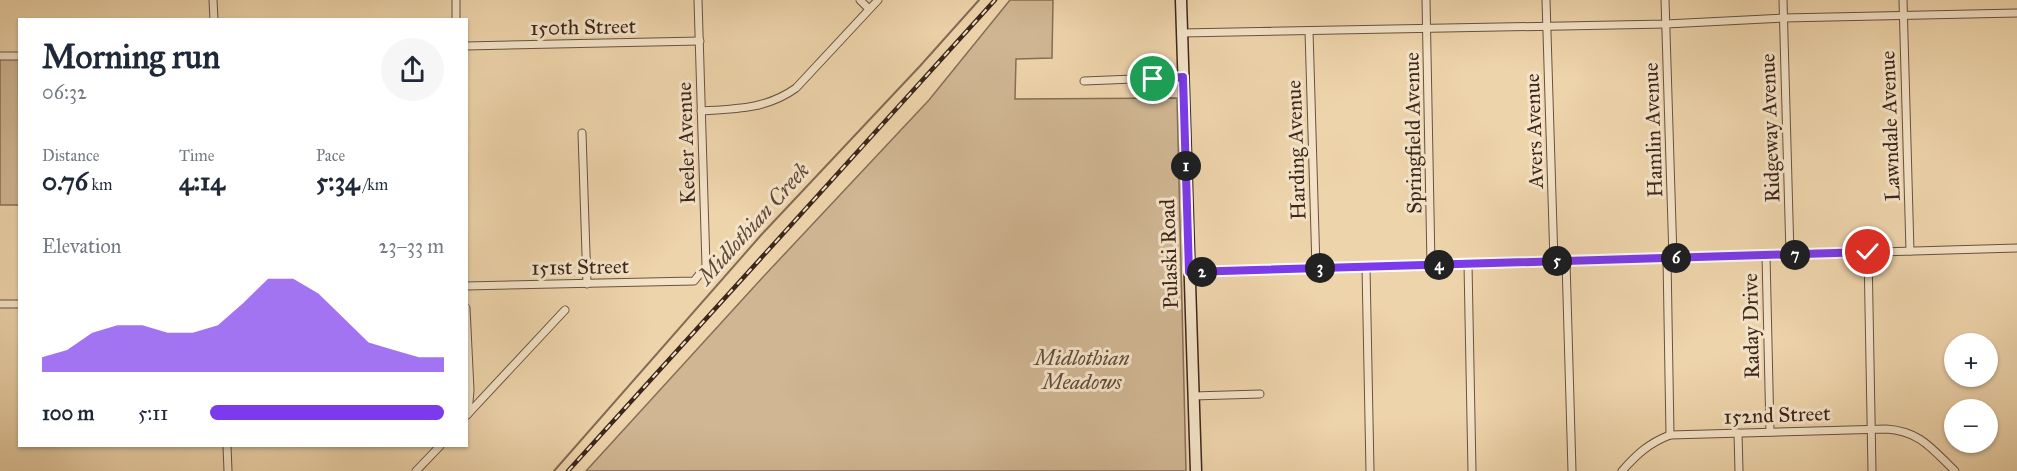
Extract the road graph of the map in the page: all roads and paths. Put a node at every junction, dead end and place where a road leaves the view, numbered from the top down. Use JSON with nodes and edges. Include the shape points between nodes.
{"nodes":[{"id":1,"x":213,"y":0,"type":"edge"},
{"id":2,"x":456,"y":0,"type":"edge"},
{"id":3,"x":698,"y":0,"type":"edge"},
{"id":4,"x":860,"y":0,"type":"edge"},
{"id":5,"x":878,"y":0,"type":"edge"},
{"id":6,"x":1181,"y":0,"type":"edge"},
{"id":7,"x":1426,"y":0,"type":"edge"},
{"id":8,"x":1546,"y":0,"type":"edge"},
{"id":9,"x":1665,"y":0,"type":"edge"},
{"id":10,"x":1784,"y":0,"type":"edge"},
{"id":11,"x":1903,"y":0,"type":"edge"},
{"id":12,"x":869,"y":9,"type":"junction"},
{"id":13,"x":2017,"y":13,"type":"edge"},
{"id":14,"x":1904,"y":15,"type":"junction"},
{"id":15,"x":214,"y":18,"type":"edge"},
{"id":16,"x":456,"y":18,"type":"edge"},
{"id":17,"x":1784,"y":18,"type":"junction"},
{"id":18,"x":1666,"y":24,"type":"junction"},
{"id":19,"x":1547,"y":26,"type":"junction"},
{"id":20,"x":1427,"y":28,"type":"junction"},
{"id":21,"x":1309,"y":31,"type":"junction"},
{"id":22,"x":1182,"y":33,"type":"junction"},
{"id":23,"x":700,"y":41,"type":"junction"},
{"id":24,"x":468,"y":46,"type":"edge"},
{"id":25,"x":0,"y":56,"type":"edge"},
{"id":26,"x":18,"y":56,"type":"edge"},
{"id":27,"x":1183,"y":77,"type":"junction"},
{"id":28,"x":1083,"y":81,"type":"dead end"},
{"id":29,"x":701,"y":111,"type":"junction"},
{"id":30,"x":582,"y":134,"type":"dead end"},
{"id":31,"x":2017,"y":248,"type":"edge"},
{"id":32,"x":1910,"y":251,"type":"junction"},
{"id":33,"x":1868,"y":252,"type":"junction"},
{"id":34,"x":1766,"y":255,"type":"junction"},
{"id":35,"x":1790,"y":255,"type":"junction"},
{"id":36,"x":1670,"y":258,"type":"junction"},
{"id":37,"x":1566,"y":261,"type":"junction"},
{"id":38,"x":1554,"y":262,"type":"junction"},
{"id":39,"x":1467,"y":264,"type":"junction"},
{"id":40,"x":1431,"y":265,"type":"junction"},
{"id":41,"x":1366,"y":267,"type":"junction"},
{"id":42,"x":1316,"y":268,"type":"junction"},
{"id":43,"x":1189,"y":272,"type":"junction"},
{"id":44,"x":694,"y":281,"type":"joint"},
{"id":45,"x":587,"y":284,"type":"junction"},
{"id":46,"x":468,"y":286,"type":"edge"},
{"id":47,"x":18,"y":303,"type":"edge"},
{"id":48,"x":0,"y":304,"type":"edge"},
{"id":49,"x":565,"y":310,"type":"dead end"},
{"id":50,"x":468,"y":349,"type":"edge"},
{"id":51,"x":1260,"y":394,"type":"dead end"},
{"id":52,"x":1193,"y":396,"type":"junction"},
{"id":53,"x":468,"y":407,"type":"edge"},
{"id":54,"x":468,"y":414,"type":"edge"},
{"id":55,"x":1871,"y":429,"type":"junction"},
{"id":56,"x":1770,"y":432,"type":"junction"},
{"id":57,"x":1738,"y":433,"type":"junction"},
{"id":58,"x":1670,"y":435,"type":"junction"},
{"id":59,"x":227,"y":447,"type":"edge"},
{"id":60,"x":439,"y":447,"type":"edge"},
{"id":61,"x":228,"y":471,"type":"edge"},
{"id":62,"x":416,"y":471,"type":"edge"},
{"id":63,"x":1196,"y":471,"type":"edge"},
{"id":64,"x":1370,"y":471,"type":"edge"},
{"id":65,"x":1472,"y":471,"type":"edge"},
{"id":66,"x":1572,"y":471,"type":"edge"},
{"id":67,"x":1622,"y":471,"type":"edge"},
{"id":68,"x":1739,"y":471,"type":"edge"},
{"id":69,"x":1872,"y":471,"type":"edge"},
{"id":70,"x":1955,"y":471,"type":"edge"}],
"edges":[{"from":1,"to":15,"type":"street"},
{"from":2,"to":16,"type":"street"},
{"from":3,"to":23,"type":"street","name":"Keeler Avenue"},
{"from":4,"to":12,"type":"street"},
{"from":5,"to":12,"type":"street"},
{"from":6,"to":22,"type":"main road","name":"Pulaski Road"},
{"from":7,"to":20,"type":"street","name":"Springfield Avenue"},
{"from":8,"to":19,"type":"street","name":"Avers Avenue"},
{"from":9,"to":18,"type":"street","name":"Hamlin Avenue"},
{"from":10,"to":17,"type":"street","name":"Ridgeway Avenue"},
{"from":11,"to":14,"type":"street","name":"Lawndale Avenue"},
{"from":12,"to":29,"type":"street","via":[[796,88],[782,98],[748,108]]},
{"from":13,"to":14,"type":"street"},
{"from":14,"to":17,"type":"street"},
{"from":14,"to":32,"type":"street","name":"Lawndale Avenue"},
{"from":17,"to":18,"type":"street"},
{"from":17,"to":35,"type":"street","name":"Ridgeway Avenue"},
{"from":18,"to":19,"type":"street"},
{"from":18,"to":36,"type":"street","name":"Hamlin Avenue"},
{"from":19,"to":20,"type":"street"},
{"from":19,"to":38,"type":"street","name":"Avers Avenue"},
{"from":20,"to":21,"type":"street"},
{"from":20,"to":40,"type":"street","name":"Springfield Avenue"},
{"from":21,"to":22,"type":"street"},
{"from":21,"to":42,"type":"street","name":"Harding Avenue"},
{"from":22,"to":27,"type":"main road","name":"Pulaski Road"},
{"from":23,"to":24,"type":"street","name":"150th Street"},
{"from":23,"to":29,"type":"street","name":"Keeler Avenue"},
{"from":25,"to":26,"type":"street"},
{"from":27,"to":28,"type":"street"},
{"from":27,"to":43,"type":"main road","name":"Pulaski Road"},
{"from":29,"to":44,"type":"street","name":"Keeler Avenue","via":[[706,266]]},
{"from":30,"to":45,"type":"street"},
{"from":31,"to":32,"type":"street"},
{"from":32,"to":33,"type":"street"},
{"from":33,"to":35,"type":"street"},
{"from":33,"to":55,"type":"street"},
{"from":34,"to":35,"type":"street"},
{"from":34,"to":36,"type":"street"},
{"from":34,"to":56,"type":"street","name":"Raday Drive"},
{"from":36,"to":37,"type":"street"},
{"from":36,"to":58,"type":"street","name":"Hamlin Avenue"},
{"from":37,"to":38,"type":"street"},
{"from":37,"to":66,"type":"street"},
{"from":38,"to":39,"type":"street"},
{"from":39,"to":40,"type":"street"},
{"from":39,"to":65,"type":"street"},
{"from":40,"to":41,"type":"street"},
{"from":41,"to":42,"type":"street"},
{"from":41,"to":64,"type":"street"},
{"from":42,"to":43,"type":"street"},
{"from":43,"to":52,"type":"main road","name":"Pulaski Road"},
{"from":44,"to":45,"type":"street","name":"151st Street"},
{"from":45,"to":46,"type":"street","name":"151st Street"},
{"from":47,"to":48,"type":"street"},
{"from":49,"to":54,"type":"street"},
{"from":50,"to":53,"type":"street"},
{"from":51,"to":52,"type":"street"},
{"from":52,"to":63,"type":"main road","name":"Pulaski Road"},
{"from":55,"to":56,"type":"street","name":"152nd Street"},
{"from":55,"to":69,"type":"street"},
{"from":55,"to":70,"type":"street","name":"152nd Street","via":[[1912,433]]},
{"from":56,"to":57,"type":"street","name":"152nd Street"},
{"from":57,"to":58,"type":"street","name":"152nd Street"},
{"from":57,"to":68,"type":"street"},
{"from":58,"to":67,"type":"street","name":"152nd Street","via":[[1645,447]]},
{"from":59,"to":61,"type":"street"},
{"from":60,"to":62,"type":"street"}]}
